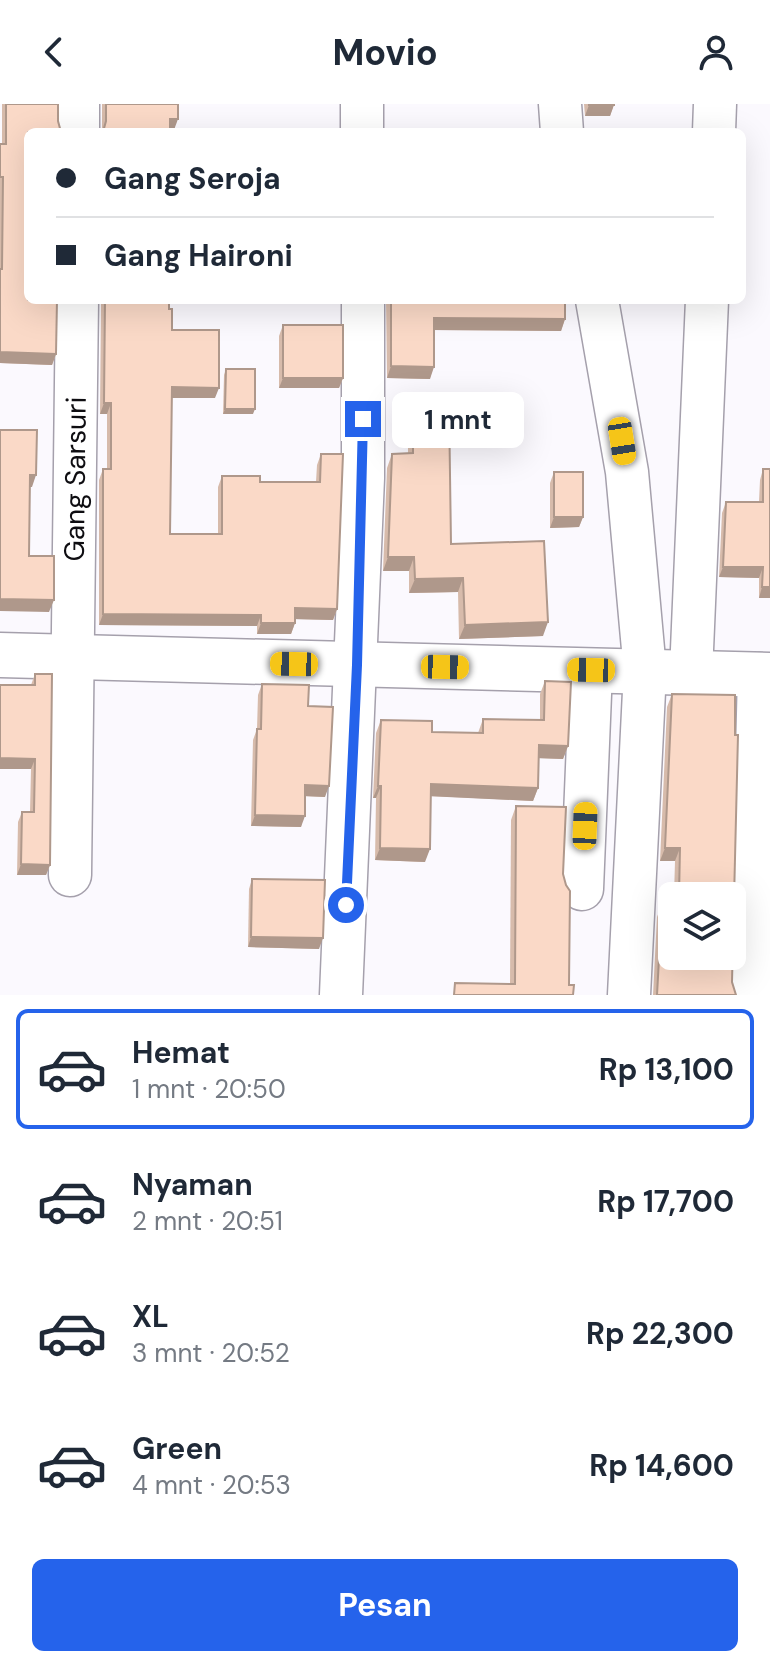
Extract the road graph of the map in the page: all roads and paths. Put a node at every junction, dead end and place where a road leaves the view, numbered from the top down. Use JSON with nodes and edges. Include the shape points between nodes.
{"nodes":[{"id":1,"x":78,"y":104,"type":"edge"},
{"id":2,"x":362,"y":104,"type":"edge"},
{"id":3,"x":560,"y":104,"type":"edge"},
{"id":4,"x":715,"y":104,"type":"edge"},
{"id":5,"x":78,"y":128,"type":"edge"},
{"id":6,"x":362,"y":128,"type":"edge"},
{"id":7,"x":562,"y":128,"type":"edge"},
{"id":8,"x":714,"y":128,"type":"edge"},
{"id":9,"x":77,"y":304,"type":"edge"},
{"id":10,"x":363,"y":304,"type":"edge"},
{"id":11,"x":598,"y":304,"type":"edge"},
{"id":12,"x":707,"y":304,"type":"edge"},
{"id":13,"x":0,"y":655,"type":"edge"},
{"id":14,"x":74,"y":659,"type":"junction"},
{"id":15,"x":357,"y":665,"type":"junction"},
{"id":16,"x":591,"y":670,"type":"junction"},
{"id":17,"x":645,"y":671,"type":"junction"},
{"id":18,"x":691,"y":673,"type":"junction"},
{"id":19,"x":764,"y":674,"type":"edge"},
{"id":20,"x":70,"y":875,"type":"dead end"},
{"id":21,"x":582,"y":889,"type":"dead end"},
{"id":22,"x":341,"y":995,"type":"edge"},
{"id":23,"x":629,"y":995,"type":"edge"},
{"id":24,"x":751,"y":995,"type":"edge"}],
"edges":[{"from":1,"to":5,"type":"street"},
{"from":2,"to":6,"type":"street"},
{"from":3,"to":7,"type":"street"},
{"from":4,"to":8,"type":"street"},
{"from":9,"to":14,"type":"street","name":"Gang Sarsuri"},
{"from":10,"to":15,"type":"street"},
{"from":11,"to":17,"type":"street","via":[[627,472]]},
{"from":12,"to":18,"type":"street"},
{"from":13,"to":14,"type":"highway"},
{"from":14,"to":15,"type":"highway"},
{"from":14,"to":20,"type":"street","name":"Gang Sarsuri"},
{"from":15,"to":16,"type":"highway"},
{"from":15,"to":22,"type":"street"},
{"from":16,"to":17,"type":"highway"},
{"from":16,"to":21,"type":"street"},
{"from":17,"to":18,"type":"highway"},
{"from":17,"to":23,"type":"street"},
{"from":18,"to":19,"type":"highway"},
{"from":19,"to":24,"type":"street"}]}
